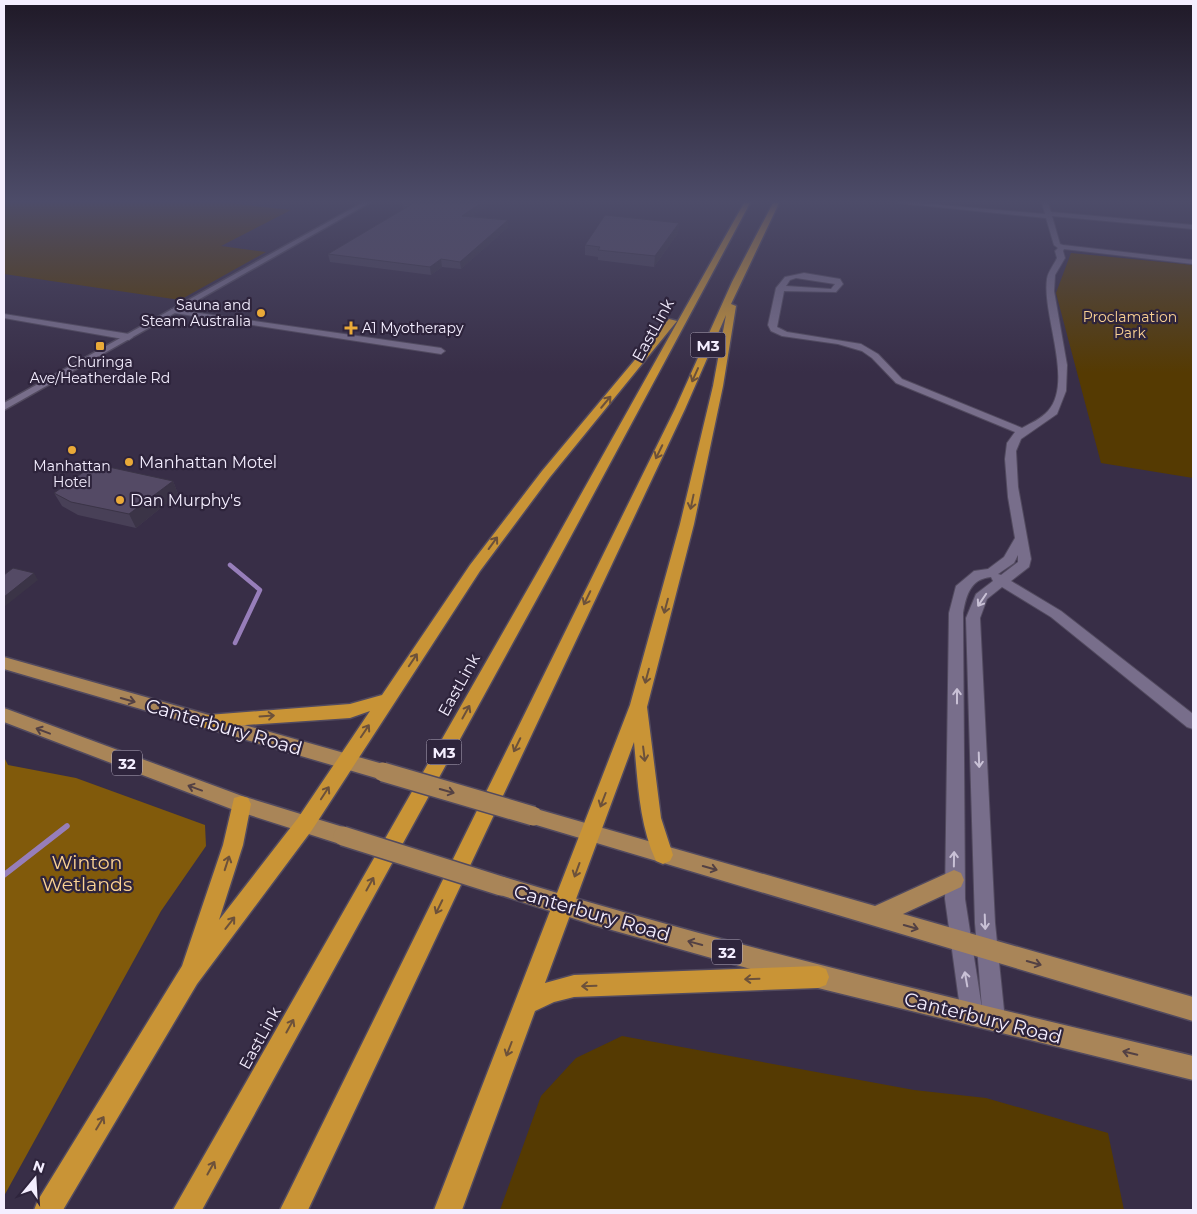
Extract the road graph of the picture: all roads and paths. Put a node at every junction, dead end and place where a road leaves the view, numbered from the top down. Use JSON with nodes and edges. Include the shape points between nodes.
{"nodes":[{"id":1,"x":265,"y":260,"type":"edge"},
{"id":2,"x":715,"y":260,"type":"edge"},
{"id":3,"x":747,"y":260,"type":"edge"},
{"id":4,"x":1060,"y":260,"type":"edge"},
{"id":5,"x":1172,"y":260,"type":"edge"},
{"id":6,"x":1193,"y":262,"type":"edge"},
{"id":7,"x":736,"y":282,"type":"junction"},
{"id":8,"x":780,"y":288,"type":"junction"},
{"id":9,"x":697,"y":291,"type":"junction"},
{"id":10,"x":174,"y":311,"type":"junction"},
{"id":11,"x":4,"y":316,"type":"edge"},
{"id":12,"x":129,"y":337,"type":"junction"},
{"id":13,"x":441,"y":351,"type":"dead end"},
{"id":14,"x":4,"y":407,"type":"edge"},
{"id":15,"x":1021,"y":431,"type":"junction"},
{"id":16,"x":997,"y":577,"type":"junction"},
{"id":17,"x":4,"y":664,"type":"edge"},
{"id":18,"x":386,"y":700,"type":"junction"},
{"id":19,"x":639,"y":705,"type":"junction"},
{"id":20,"x":4,"y":715,"type":"edge"},
{"id":21,"x":201,"y":721,"type":"junction"},
{"id":22,"x":1193,"y":723,"type":"edge"},
{"id":23,"x":346,"y":762,"type":"junction"},
{"id":24,"x":241,"y":804,"type":"junction"},
{"id":25,"x":305,"y":824,"type":"junction"},
{"id":26,"x":590,"y":833,"type":"junction"},
{"id":27,"x":663,"y":855,"type":"junction"},
{"id":28,"x":954,"y":880,"type":"junction"},
{"id":29,"x":564,"y":906,"type":"junction"},
{"id":30,"x":874,"y":917,"type":"junction"},
{"id":31,"x":960,"y":942,"type":"junction"},
{"id":32,"x":987,"y":950,"type":"junction"},
{"id":33,"x":189,"y":976,"type":"junction"},
{"id":34,"x":818,"y":977,"type":"junction"},
{"id":35,"x":526,"y":1003,"type":"junction"},
{"id":36,"x":1193,"y":1010,"type":"edge"},
{"id":37,"x":983,"y":1018,"type":"junction"},
{"id":38,"x":1193,"y":1068,"type":"edge"},
{"id":39,"x":48,"y":1210,"type":"edge"},
{"id":40,"x":187,"y":1210,"type":"edge"},
{"id":41,"x":294,"y":1210,"type":"edge"},
{"id":42,"x":448,"y":1210,"type":"edge"}],
"edges":[{"from":1,"to":10,"type":"main road"},
{"from":2,"to":9,"type":"highway","name":"EastLink","number":"M3"},
{"from":3,"to":7,"type":"highway","number":"M3"},
{"from":4,"to":15,"type":"street","via":[[1051,276],[1050,294],[1062,388],[1054,411]]},
{"from":5,"to":6,"type":"street"},
{"from":7,"to":19,"type":"highway","one_way":true,"via":[[718,386],[688,524]]},
{"from":7,"to":41,"type":"highway","number":"M3","one_way":true,"via":[[680,409]]},
{"from":8,"to":8,"type":"street","via":[[831,292],[839,284],[837,281],[796,275],[783,281]]},
{"from":8,"to":15,"type":"street","via":[[772,325],[774,330],[864,348],[886,365],[899,381]]},
{"from":18,"to":9,"type":"highway","one_way":true,"via":[[506,525]]},
{"from":40,"to":9,"type":"highway","name":"EastLink","number":"M3","one_way":true,"via":[[549,564]]},
{"from":10,"to":12,"type":"main road"},
{"from":10,"to":13,"type":"street"},
{"from":11,"to":12,"type":"street"},
{"from":12,"to":14,"type":"main road"},
{"from":15,"to":16,"type":"street","via":[[1012,442],[1011,455],[1026,554],[1024,564]]},
{"from":16,"to":22,"type":"street","via":[[1056,614]]},
{"from":28,"to":16,"type":"street","one_way":true,"via":[[956,613],[961,589],[979,574]]},
{"from":16,"to":32,"type":"street","one_way":true,"via":[[982,597],[973,618]]},
{"from":17,"to":21,"type":"main road","name":"Canterbury Road","one_way":true},
{"from":21,"to":18,"type":"highway","one_way":true,"via":[[350,711]]},
{"from":23,"to":18,"type":"highway","one_way":true},
{"from":19,"to":26,"type":"highway","one_way":true},
{"from":19,"to":27,"type":"highway","one_way":true,"via":[[651,818]]},
{"from":24,"to":20,"type":"main road","name":"Canterbury Road","number":"32","one_way":true},
{"from":21,"to":23,"type":"main road","name":"Canterbury Road"},
{"from":25,"to":23,"type":"highway","one_way":true},
{"from":23,"to":26,"type":"main road","name":"Canterbury Road","one_way":true,"bridge":true},
{"from":24,"to":25,"type":"main road","name":"Canterbury Road","number":"32"},
{"from":33,"to":24,"type":"highway","one_way":true,"via":[[233,845]]},
{"from":25,"to":29,"type":"main road","name":"Canterbury Road","number":"32","bridge":true},
{"from":33,"to":25,"type":"highway","one_way":true},
{"from":26,"to":27,"type":"main road","name":"Canterbury Road"},
{"from":26,"to":29,"type":"highway","one_way":true},
{"from":27,"to":30,"type":"main road","name":"Canterbury Road","one_way":true},
{"from":28,"to":30,"type":"main road"},
{"from":28,"to":31,"type":"street"},
{"from":34,"to":29,"type":"main road","name":"Canterbury Road","number":"32","one_way":true},
{"from":29,"to":35,"type":"highway"},
{"from":30,"to":31,"type":"main road","name":"Canterbury Road","one_way":true},
{"from":31,"to":32,"type":"main road","name":"Canterbury Road"},
{"from":37,"to":31,"type":"street","one_way":true},
{"from":32,"to":36,"type":"main road","name":"Canterbury Road","one_way":true},
{"from":32,"to":37,"type":"street"},
{"from":39,"to":33,"type":"highway","one_way":true},
{"from":34,"to":35,"type":"highway","one_way":true,"via":[[574,986]]},
{"from":34,"to":37,"type":"main road","name":"Canterbury Road","number":"32"},
{"from":35,"to":42,"type":"highway","one_way":true},
{"from":38,"to":37,"type":"main road","name":"Canterbury Road","number":"32","one_way":true}]}
